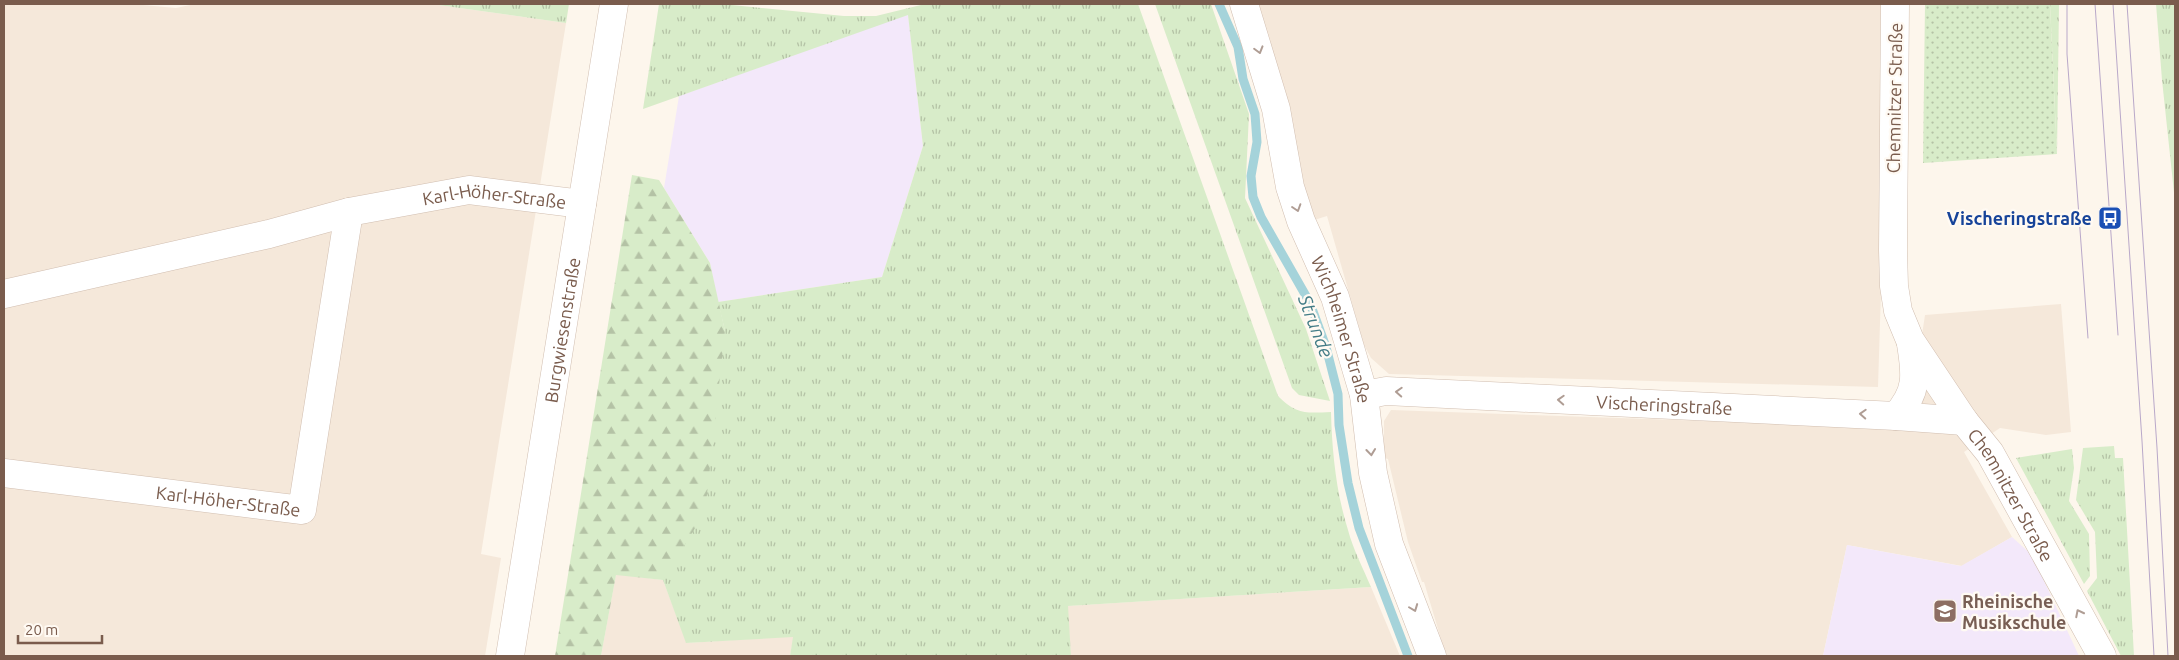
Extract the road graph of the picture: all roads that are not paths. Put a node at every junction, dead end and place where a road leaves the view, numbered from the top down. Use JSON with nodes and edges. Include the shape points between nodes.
{"nodes":[{"id":1,"x":614,"y":4,"type":"edge"},
{"id":2,"x":1244,"y":4,"type":"edge"},
{"id":3,"x":1895,"y":4,"type":"edge"},
{"id":4,"x":582,"y":204,"type":"junction"},
{"id":5,"x":349,"y":212,"type":"junction"},
{"id":6,"x":4,"y":294,"type":"edge"},
{"id":7,"x":1910,"y":340,"type":"junction"},
{"id":8,"x":1364,"y":395,"type":"junction"},
{"id":9,"x":1896,"y":416,"type":"junction"},
{"id":10,"x":1969,"y":426,"type":"junction"},
{"id":11,"x":4,"y":473,"type":"edge"},
{"id":12,"x":510,"y":656,"type":"edge"},
{"id":13,"x":1432,"y":656,"type":"edge"},
{"id":14,"x":2102,"y":656,"type":"edge"}],
"edges":[{"from":1,"to":4,"type":"street","name":"Burgwiesenstraße"},
{"from":2,"to":8,"type":"street","name":"Wichheimer Straße","one_way":true,"via":[[1276,109],[1290,187],[1301,222],[1335,297]]},
{"from":3,"to":7,"type":"street","name":"Chemnitzer Straße","via":[[1894,286],[1898,311]]},
{"from":4,"to":5,"type":"street","name":"Karl-Höher-Straße","via":[[469,190]]},
{"from":4,"to":12,"type":"street","name":"Burgwiesenstraße"},
{"from":5,"to":6,"type":"street","name":"Karl-Höher-Straße","via":[[269,234]]},
{"from":5,"to":11,"type":"street","name":"Karl-Höher-Straße","via":[[302,510]]},
{"from":7,"to":9,"type":"street","name":"Chemnitzer Straße","via":[[1915,387]]},
{"from":7,"to":10,"type":"street","name":"Chemnitzer Straße"},
{"from":9,"to":8,"type":"street","name":"Vischeringstraße","one_way":true,"via":[[1386,391]]},
{"from":8,"to":13,"type":"street","name":"Wichheimer Straße","one_way":true,"via":[[1373,473],[1389,544]]},
{"from":9,"to":10,"type":"street","name":"Vischeringstraße"},
{"from":14,"to":10,"type":"street","name":"Chemnitzer Straße","one_way":true,"via":[[1990,453]]}]}
